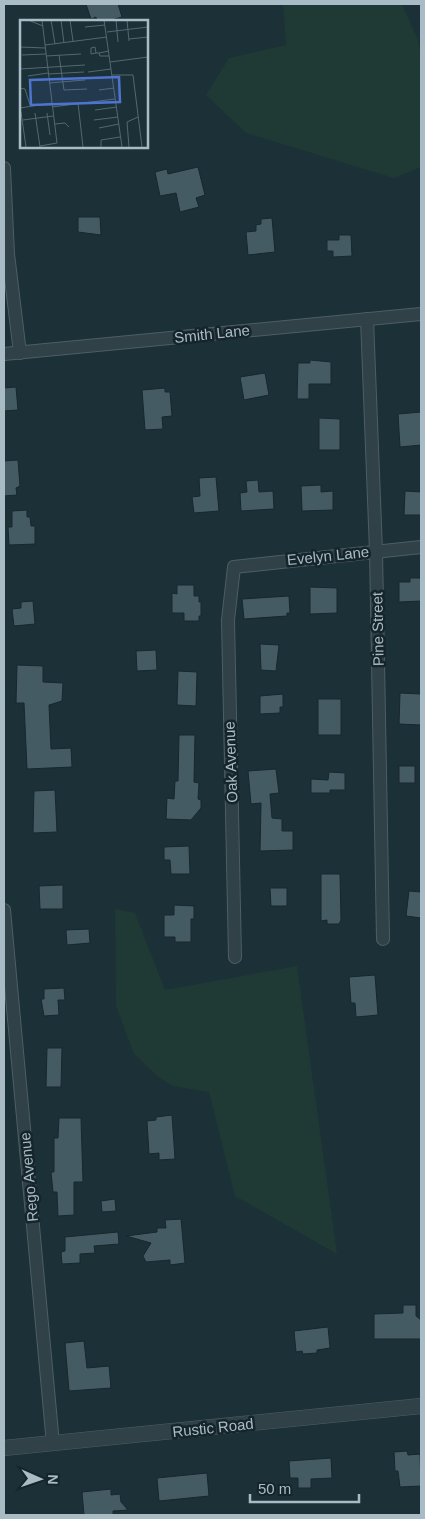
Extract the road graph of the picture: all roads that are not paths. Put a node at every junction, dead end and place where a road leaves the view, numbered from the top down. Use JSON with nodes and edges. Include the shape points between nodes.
{"nodes":[{"id":1,"x":4,"y":168,"type":"edge"},
{"id":2,"x":421,"y":314,"type":"edge"},
{"id":3,"x":367,"y":319,"type":"junction"},
{"id":4,"x":20,"y":353,"type":"junction"},
{"id":5,"x":4,"y":354,"type":"edge"},
{"id":6,"x":421,"y":547,"type":"edge"},
{"id":7,"x":376,"y":551,"type":"junction"},
{"id":8,"x":234,"y":567,"type":"joint"},
{"id":9,"x":4,"y":910,"type":"edge"},
{"id":10,"x":383,"y":940,"type":"dead end"},
{"id":11,"x":235,"y":957,"type":"dead end"},
{"id":12,"x":421,"y":1406,"type":"edge"},
{"id":13,"x":53,"y":1444,"type":"junction"},
{"id":14,"x":4,"y":1448,"type":"edge"}],
"edges":[{"from":1,"to":4,"type":"street","via":[[8,254]]},
{"from":2,"to":3,"type":"street","name":"Smith Lane"},
{"from":3,"to":4,"type":"street","name":"Smith Lane"},
{"from":3,"to":7,"type":"street","name":"Pine Street"},
{"from":4,"to":5,"type":"street","name":"Smith Lane"},
{"from":6,"to":7,"type":"street","name":"Evelyn Lane"},
{"from":7,"to":8,"type":"street","name":"Evelyn Lane"},
{"from":7,"to":10,"type":"street","name":"Pine Street"},
{"from":8,"to":11,"type":"street","name":"Oak Avenue","via":[[228,620]]},
{"from":9,"to":13,"type":"street","name":"Rego Avenue"},
{"from":12,"to":13,"type":"street","name":"Rustic Road"},
{"from":13,"to":14,"type":"street","name":"Rustic Road"}]}
